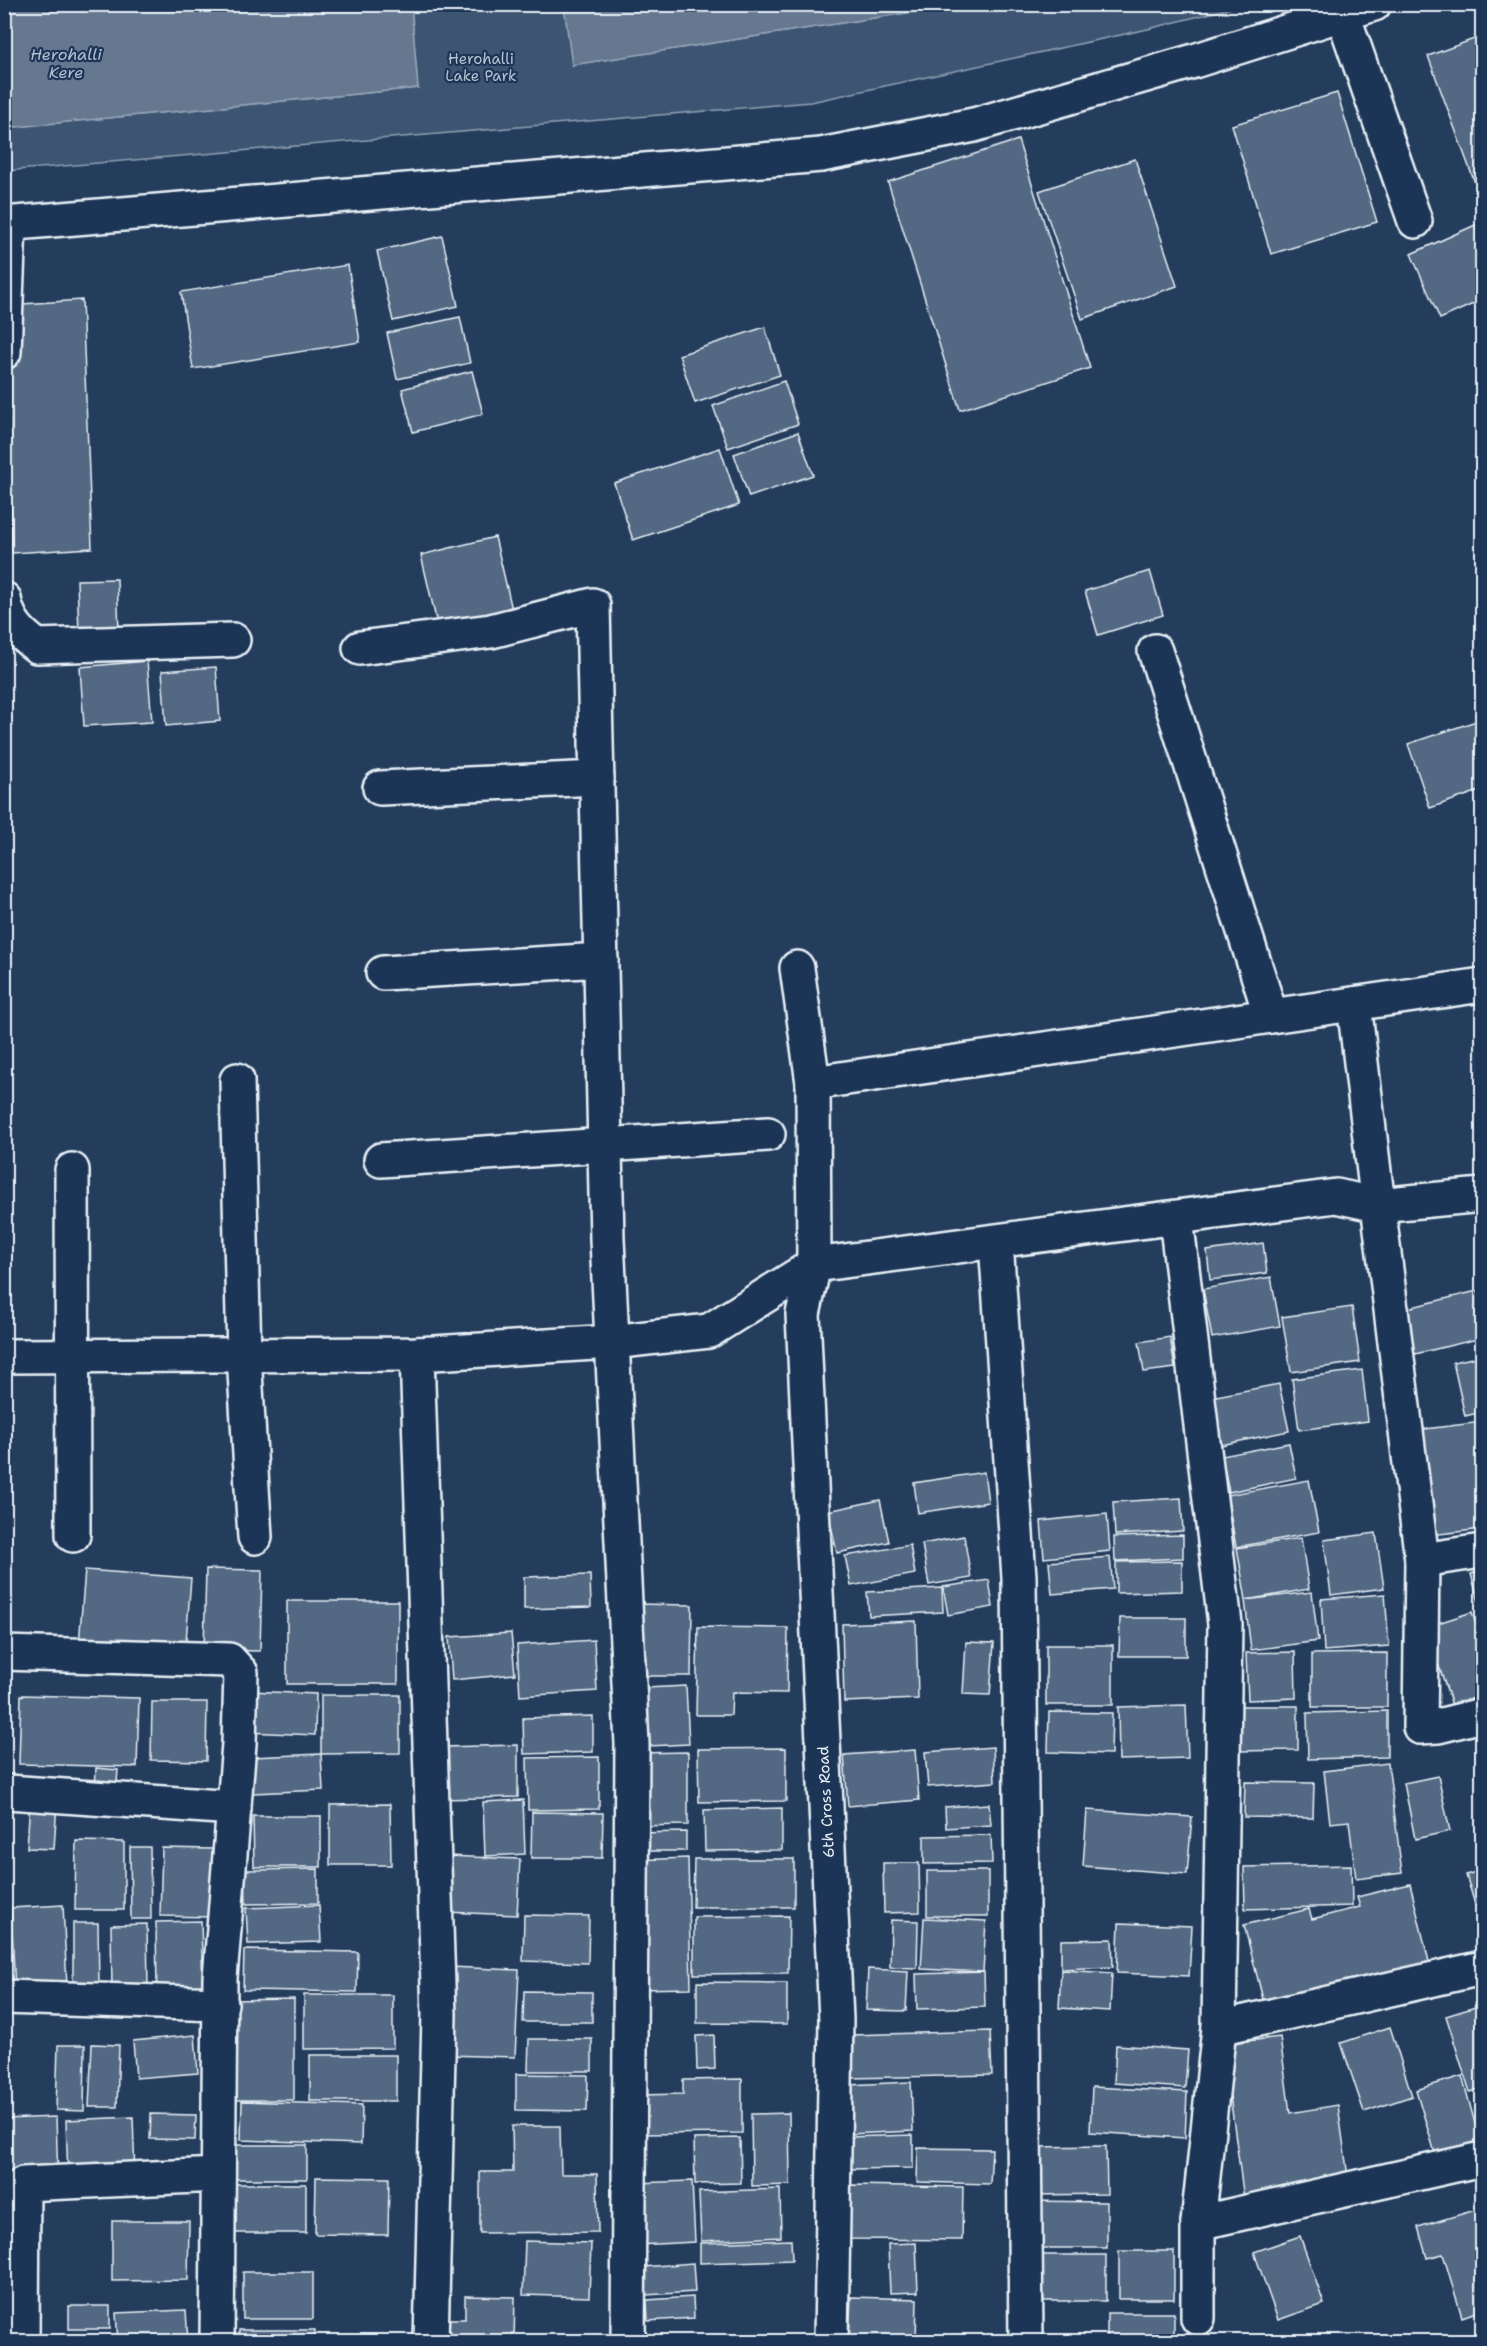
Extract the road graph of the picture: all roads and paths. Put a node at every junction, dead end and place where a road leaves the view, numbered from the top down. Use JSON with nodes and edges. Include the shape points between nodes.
{"nodes":[{"id":1,"x":1374,"y":4,"type":"edge"},
{"id":2,"x":1342,"y":15,"type":"junction"},
{"id":3,"x":1415,"y":221,"type":"dead end"},
{"id":4,"x":7,"y":224,"type":"edge"},
{"id":5,"x":4,"y":352,"type":"edge"},
{"id":6,"x":4,"y":599,"type":"edge"},
{"id":7,"x":233,"y":640,"type":"dead end"},
{"id":8,"x":360,"y":648,"type":"dead end"},
{"id":9,"x":1155,"y":651,"type":"dead end"},
{"id":10,"x":597,"y":778,"type":"junction"},
{"id":11,"x":380,"y":788,"type":"dead end"},
{"id":12,"x":601,"y":960,"type":"junction"},
{"id":13,"x":797,"y":968,"type":"dead end"},
{"id":14,"x":383,"y":973,"type":"dead end"},
{"id":15,"x":1482,"y":985,"type":"edge"},
{"id":16,"x":1354,"y":1004,"type":"junction"},
{"id":17,"x":1271,"y":1016,"type":"junction"},
{"id":18,"x":237,"y":1080,"type":"dead end"},
{"id":19,"x":813,"y":1083,"type":"junction"},
{"id":20,"x":768,"y":1134,"type":"dead end"},
{"id":21,"x":605,"y":1146,"type":"junction"},
{"id":22,"x":381,"y":1160,"type":"dead end"},
{"id":23,"x":72,"y":1170,"type":"dead end"},
{"id":24,"x":1482,"y":1195,"type":"edge"},
{"id":25,"x":1378,"y":1205,"type":"junction"},
{"id":26,"x":1176,"y":1218,"type":"junction"},
{"id":27,"x":996,"y":1242,"type":"junction"},
{"id":28,"x":814,"y":1264,"type":"junction"},
{"id":29,"x":612,"y":1342,"type":"junction"},
{"id":30,"x":417,"y":1354,"type":"junction"},
{"id":31,"x":75,"y":1355,"type":"junction"},
{"id":32,"x":244,"y":1355,"type":"junction"},
{"id":33,"x":4,"y":1356,"type":"edge"},
{"id":34,"x":73,"y":1535,"type":"dead end"},
{"id":35,"x":255,"y":1537,"type":"dead end"},
{"id":36,"x":1482,"y":1551,"type":"edge"},
{"id":37,"x":1422,"y":1560,"type":"junction"},
{"id":38,"x":4,"y":1653,"type":"edge"},
{"id":39,"x":1482,"y":1715,"type":"edge"},
{"id":40,"x":8,"y":1792,"type":"dead end"},
{"id":41,"x":234,"y":1808,"type":"junction"},
{"id":42,"x":1482,"y":1968,"type":"edge"},
{"id":43,"x":4,"y":1997,"type":"edge"},
{"id":44,"x":221,"y":2004,"type":"junction"},
{"id":45,"x":1219,"y":2028,"type":"junction"},
{"id":46,"x":1482,"y":2159,"type":"edge"},
{"id":47,"x":218,"y":2175,"type":"junction"},
{"id":48,"x":1198,"y":2223,"type":"junction"},
{"id":49,"x":1198,"y":2318,"type":"dead end"},
{"id":50,"x":22,"y":2342,"type":"edge"},
{"id":51,"x":217,"y":2342,"type":"edge"},
{"id":52,"x":431,"y":2342,"type":"edge"},
{"id":53,"x":628,"y":2342,"type":"edge"},
{"id":54,"x":831,"y":2342,"type":"edge"},
{"id":55,"x":1026,"y":2342,"type":"edge"}],
"edges":[{"from":1,"to":2,"type":"street"},
{"from":2,"to":3,"type":"street"},
{"from":2,"to":4,"type":"street","via":[[974,125],[821,155]]},
{"from":4,"to":5,"type":"street"},
{"from":6,"to":7,"type":"street","via":[[8,615],[21,635],[37,646]]},
{"from":8,"to":10,"type":"street","via":[[491,631],[593,605]]},
{"from":9,"to":17,"type":"street"},
{"from":10,"to":11,"type":"street"},
{"from":10,"to":12,"type":"street"},
{"from":12,"to":14,"type":"street"},
{"from":12,"to":21,"type":"street"},
{"from":13,"to":19,"type":"street","name":"6th Cross Road"},
{"from":15,"to":16,"type":"street"},
{"from":16,"to":17,"type":"street"},
{"from":16,"to":25,"type":"street"},
{"from":17,"to":19,"type":"street"},
{"from":18,"to":32,"type":"street"},
{"from":19,"to":28,"type":"street","name":"6th Cross Road"},
{"from":20,"to":21,"type":"street"},
{"from":21,"to":22,"type":"street"},
{"from":21,"to":29,"type":"street"},
{"from":23,"to":31,"type":"street"},
{"from":24,"to":25,"type":"street"},
{"from":25,"to":26,"type":"street","via":[[1336,1196]]},
{"from":25,"to":37,"type":"street"},
{"from":26,"to":27,"type":"street"},
{"from":26,"to":45,"type":"street","via":[[1225,1624]]},
{"from":27,"to":28,"type":"street"},
{"from":27,"to":55,"type":"street","via":[[1019,1577]]},
{"from":28,"to":29,"type":"street","via":[[709,1331]]},
{"from":28,"to":54,"type":"street","name":"6th Cross Road","via":[[803,1314],[836,2019]]},
{"from":29,"to":30,"type":"street"},
{"from":29,"to":53,"type":"street","via":[[632,1744]]},
{"from":30,"to":32,"type":"street"},
{"from":30,"to":52,"type":"street","via":[[439,2015]]},
{"from":31,"to":32,"type":"street"},
{"from":31,"to":33,"type":"street"},
{"from":31,"to":34,"type":"street"},
{"from":32,"to":35,"type":"street"},
{"from":36,"to":37,"type":"street"},
{"from":37,"to":39,"type":"street","via":[[1420,1727]]},
{"from":38,"to":41,"type":"street","via":[[229,1660],[241,1673]]},
{"from":40,"to":41,"type":"street"},
{"from":41,"to":44,"type":"street"},
{"from":42,"to":45,"type":"street"},
{"from":43,"to":44,"type":"street"},
{"from":44,"to":47,"type":"street"},
{"from":45,"to":48,"type":"street"},
{"from":46,"to":48,"type":"street"},
{"from":47,"to":50,"type":"street","via":[[23,2184]]},
{"from":47,"to":51,"type":"street"},
{"from":48,"to":49,"type":"street"}]}
